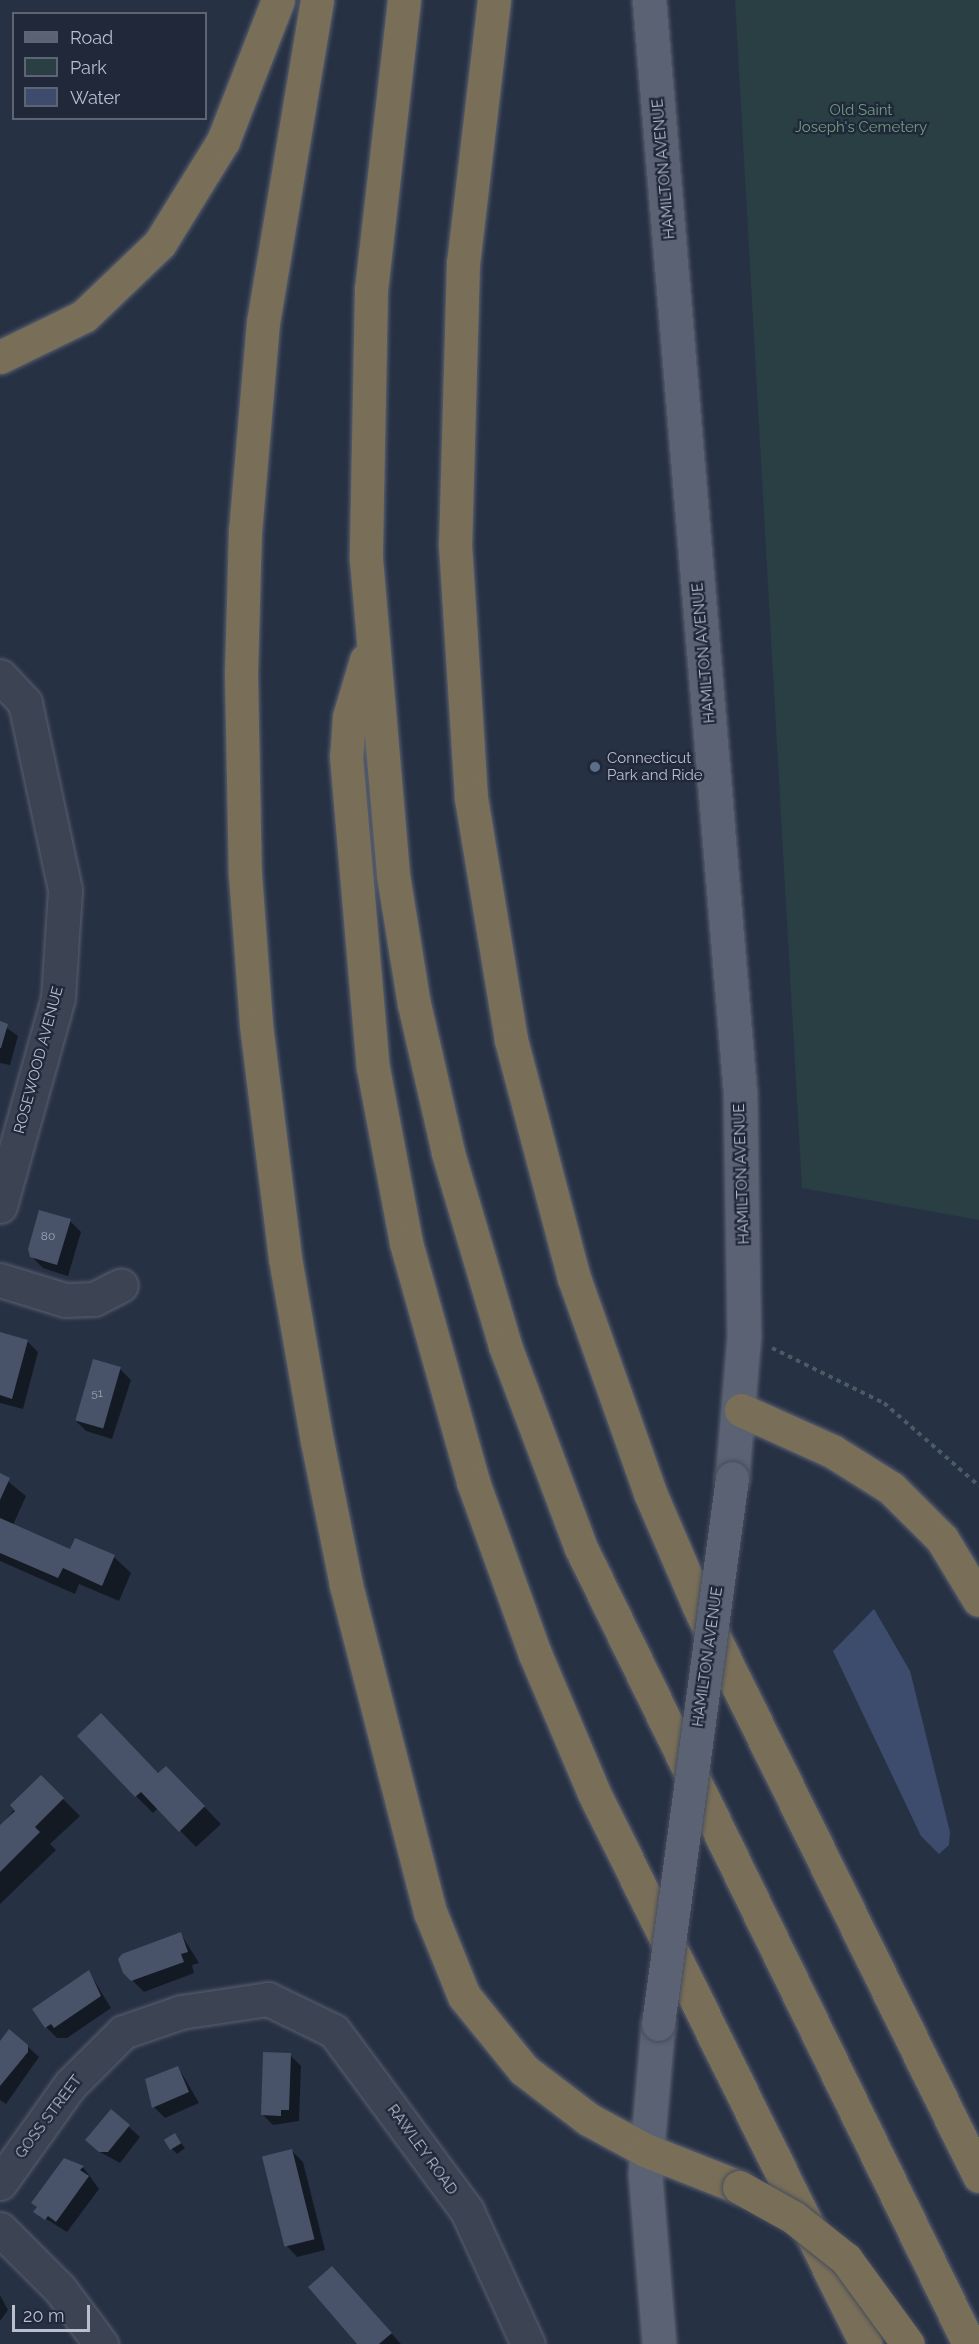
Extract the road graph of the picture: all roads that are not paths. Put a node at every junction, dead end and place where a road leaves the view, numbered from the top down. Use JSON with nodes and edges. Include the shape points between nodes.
{"nodes":[{"id":1,"x":278,"y":0,"type":"edge"},
{"id":2,"x":317,"y":0,"type":"edge"},
{"id":3,"x":404,"y":0,"type":"edge"},
{"id":4,"x":494,"y":0,"type":"edge"},
{"id":5,"x":649,"y":0,"type":"edge"},
{"id":6,"x":0,"y":357,"type":"edge"},
{"id":7,"x":371,"y":647,"type":"junction"},
{"id":8,"x":0,"y":675,"type":"edge"},
{"id":9,"x":0,"y":1206,"type":"edge"},
{"id":10,"x":0,"y":1280,"type":"edge"},
{"id":11,"x":122,"y":1285,"type":"dead end"},
{"id":12,"x":741,"y":1410,"type":"junction"},
{"id":13,"x":979,"y":1600,"type":"edge"},
{"id":14,"x":268,"y":1999,"type":"joint"},
{"id":15,"x":645,"y":2150,"type":"junction"},
{"id":16,"x":979,"y":2176,"type":"edge"},
{"id":17,"x":0,"y":2182,"type":"edge"},
{"id":18,"x":0,"y":2229,"type":"edge"},
{"id":19,"x":100,"y":2344,"type":"edge"},
{"id":20,"x":528,"y":2344,"type":"edge"},
{"id":21,"x":659,"y":2344,"type":"edge"},
{"id":22,"x":866,"y":2344,"type":"edge"},
{"id":23,"x":908,"y":2344,"type":"edge"},
{"id":24,"x":969,"y":2344,"type":"edge"}],
"edges":[{"from":1,"to":6,"type":"highway","via":[[223,141],[160,243],[84,316]]},
{"from":2,"to":15,"type":"highway","via":[[263,322],[242,600],[241,769],[249,950],[285,1258],[346,1584],[441,1946],[476,2014],[524,2070],[588,2119]]},
{"from":3,"to":7,"type":"highway","via":[[378,210],[367,354],[364,483]]},
{"from":4,"to":16,"type":"highway","via":[[462,262],[455,544],[471,798],[511,1040],[570,1267],[654,1503]]},
{"from":5,"to":12,"type":"main road","name":"HAMILTON AVENUE","via":[[736,1030],[744,1335]]},
{"from":7,"to":22,"type":"highway","via":[[352,701],[346,744],[361,968],[387,1157],[454,1419],[501,1566],[594,1793]]},
{"from":7,"to":24,"type":"highway","via":[[390,852],[414,1004],[469,1229],[519,1388],[609,1610]]},
{"from":8,"to":9,"type":"street","name":"ROSEWOOD AVENUE","via":[[25,703],[65,890],[58,998]]},
{"from":10,"to":11,"type":"street","via":[[65,1299],[94,1299]]},
{"from":12,"to":13,"type":"highway","via":[[832,1451],[891,1488],[942,1539]]},
{"from":12,"to":15,"type":"main road","name":"HAMILTON AVENUE","bridge":true,"via":[[658,2024]]},
{"from":14,"to":17,"type":"street","name":"GOSS STREET","via":[[181,2012],[123,2032],[70,2085]]},
{"from":14,"to":20,"type":"street","name":"RAWLEY ROAD","via":[[334,2031],[467,2211]]},
{"from":15,"to":21,"type":"main road","name":"HAMILTON AVENUE","via":[[647,2246]]},
{"from":15,"to":23,"type":"highway","bridge":true,"via":[[739,2187],[830,2245],[875,2292]]},
{"from":18,"to":19,"type":"street","via":[[60,2289]]}]}
